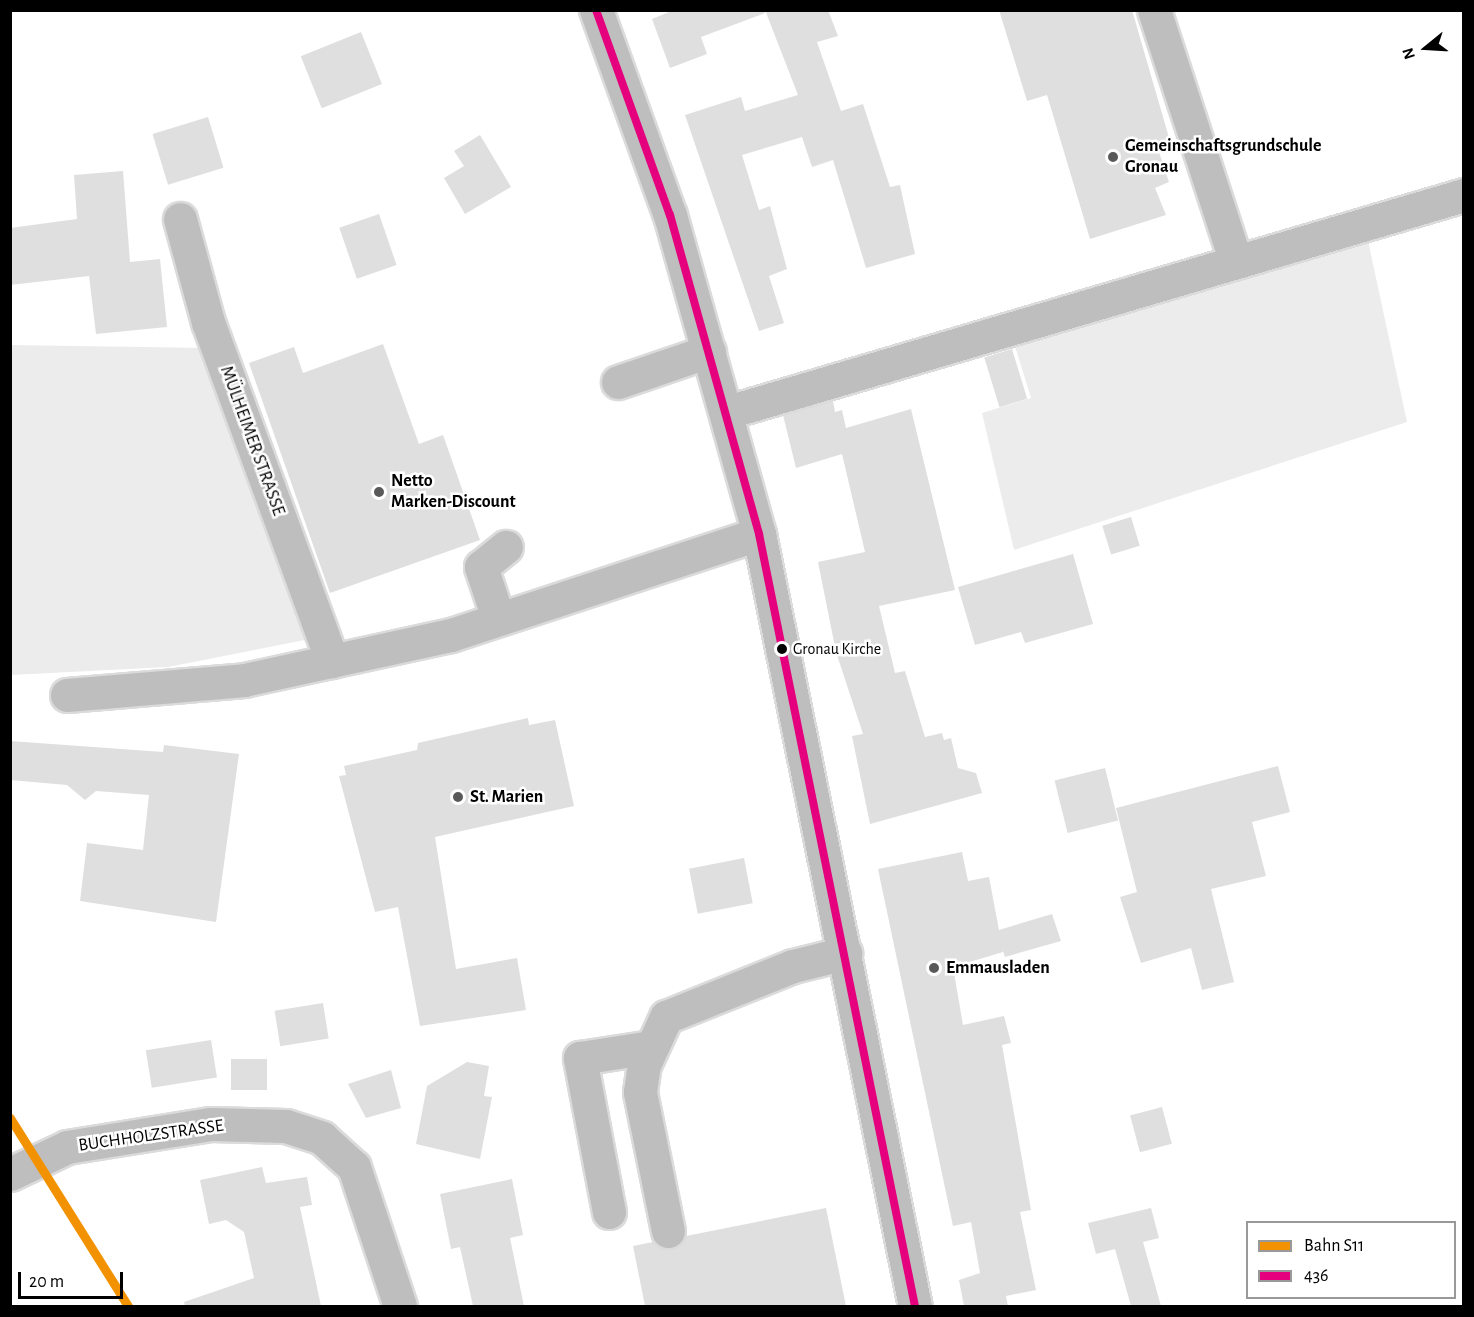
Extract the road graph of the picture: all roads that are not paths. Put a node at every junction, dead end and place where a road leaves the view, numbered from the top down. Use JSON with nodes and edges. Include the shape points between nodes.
{"nodes":[{"id":1,"x":596,"y":10,"type":"edge"},
{"id":2,"x":1154,"y":10,"type":"edge"},
{"id":3,"x":1464,"y":195,"type":"edge"},
{"id":4,"x":180,"y":219,"type":"dead end"},
{"id":5,"x":1236,"y":262,"type":"junction"},
{"id":6,"x":709,"y":351,"type":"junction"},
{"id":7,"x":618,"y":382,"type":"dead end"},
{"id":8,"x":728,"y":412,"type":"junction"},
{"id":9,"x":759,"y":534,"type":"junction"},
{"id":10,"x":506,"y":547,"type":"dead end"},
{"id":11,"x":498,"y":618,"type":"junction"},
{"id":12,"x":332,"y":661,"type":"junction"},
{"id":13,"x":66,"y":695,"type":"dead end"},
{"id":14,"x":845,"y":953,"type":"junction"},
{"id":15,"x":651,"y":1047,"type":"junction"},
{"id":16,"x":10,"y":1174,"type":"edge"},
{"id":17,"x":609,"y":1212,"type":"dead end"},
{"id":18,"x":668,"y":1231,"type":"dead end"},
{"id":19,"x":400,"y":1306,"type":"edge"},
{"id":20,"x":915,"y":1306,"type":"edge"}],
"edges":[{"from":1,"to":6,"type":"main road","via":[[670,215]]},
{"from":2,"to":5,"type":"main road"},
{"from":3,"to":5,"type":"main road"},
{"from":4,"to":12,"type":"main road","name":"MÜLHEIMER STRASSE","via":[[208,322]]},
{"from":5,"to":8,"type":"main road"},
{"from":6,"to":7,"type":"main road"},
{"from":6,"to":8,"type":"main road"},
{"from":8,"to":9,"type":"main road"},
{"from":9,"to":11,"type":"main road"},
{"from":9,"to":14,"type":"main road","via":[[776,640]]},
{"from":10,"to":11,"type":"main road","via":[[481,567]]},
{"from":11,"to":12,"type":"main road"},
{"from":12,"to":13,"type":"main road","via":[[244,680]]},
{"from":14,"to":15,"type":"main road","via":[[793,966],[677,1009],[666,1017]]},
{"from":14,"to":20,"type":"main road"},
{"from":15,"to":17,"type":"main road","via":[[580,1058]]},
{"from":15,"to":18,"type":"main road","via":[[640,1092]]},
{"from":16,"to":19,"type":"main road","name":"BUCHHOLZSTRASSE","via":[[67,1147],[211,1124],[286,1126],[322,1138],[354,1167]]}]}
